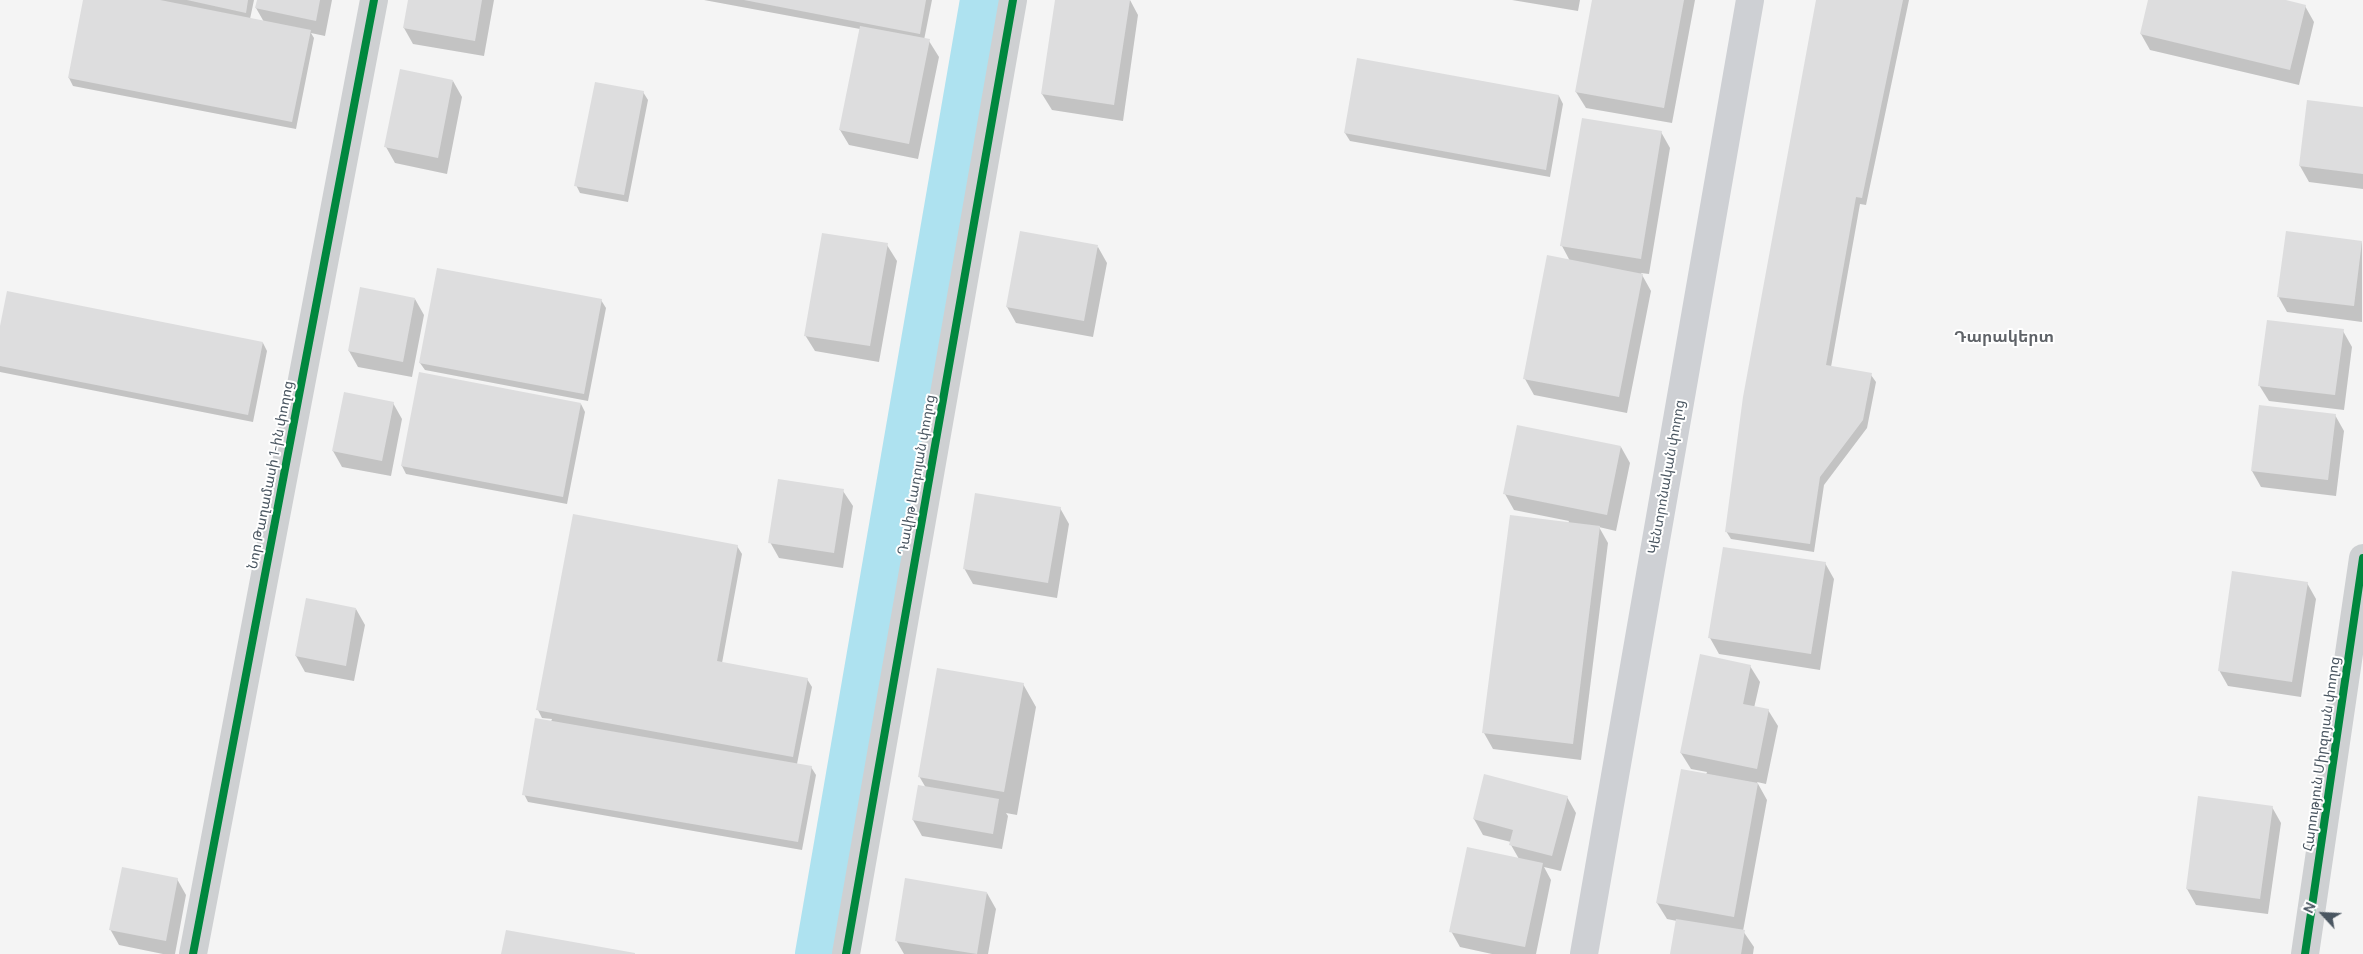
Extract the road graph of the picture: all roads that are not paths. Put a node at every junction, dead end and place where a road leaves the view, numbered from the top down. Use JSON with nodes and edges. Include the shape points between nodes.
{"nodes":[{"id":1,"x":374,"y":0,"type":"edge"},
{"id":2,"x":1014,"y":0,"type":"edge"},
{"id":3,"x":1750,"y":0,"type":"edge"},
{"id":4,"x":2363,"y":558,"type":"edge"},
{"id":5,"x":193,"y":954,"type":"edge"},
{"id":6,"x":846,"y":954,"type":"edge"},
{"id":7,"x":1584,"y":954,"type":"edge"},
{"id":8,"x":2305,"y":954,"type":"edge"}],
"edges":[{"from":1,"to":5,"type":"street","name":"Նոր Թաղամասի 1-ին փողոց"},
{"from":2,"to":6,"type":"street","name":"Դավիթ Լադոյան փողոց"},
{"from":3,"to":7,"type":"main road","name":"Կենտրոնական փողոց"},
{"from":4,"to":8,"type":"street","name":"Հարություն Միրզոյան փողոց"}]}
